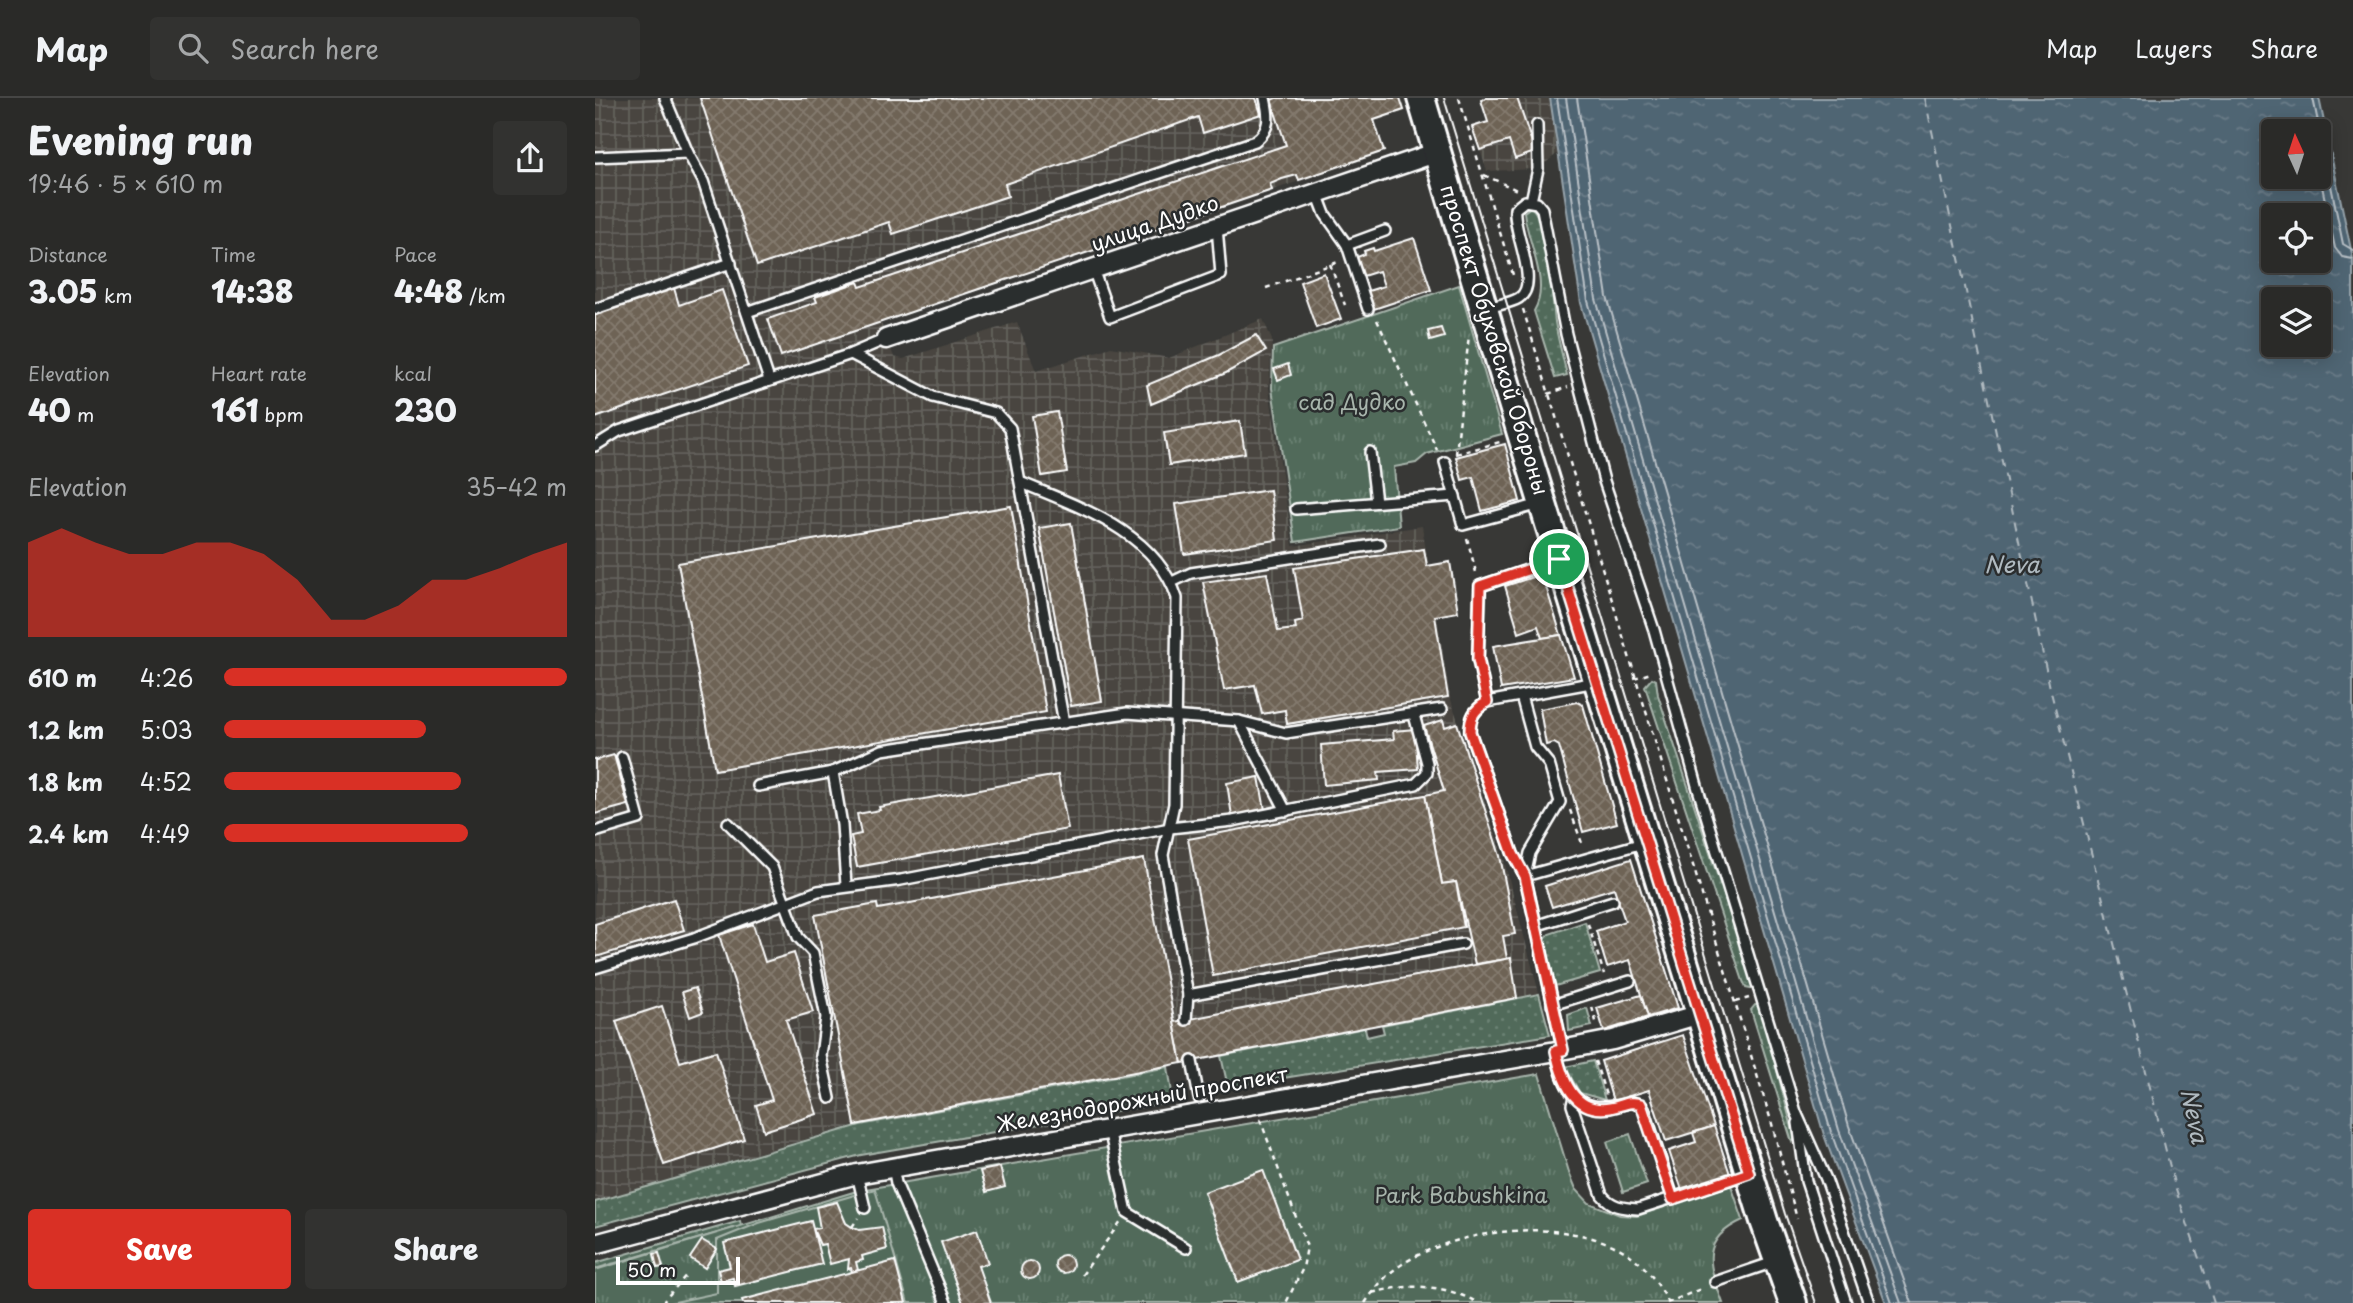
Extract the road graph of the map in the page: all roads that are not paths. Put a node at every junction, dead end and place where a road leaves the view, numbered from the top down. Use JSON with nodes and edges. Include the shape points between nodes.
{"nodes":[{"id":1,"x":665,"y":98,"type":"edge"},
{"id":2,"x":1265,"y":98,"type":"edge"},
{"id":3,"x":1421,"y":98,"type":"edge"},
{"id":4,"x":1537,"y":125,"type":"dead end"},
{"id":5,"x":1438,"y":152,"type":"junction"},
{"id":6,"x":688,"y":153,"type":"junction"},
{"id":7,"x":595,"y":158,"type":"edge"},
{"id":8,"x":1317,"y":193,"type":"junction"},
{"id":9,"x":1528,"y":201,"type":"junction"},
{"id":10,"x":1217,"y":227,"type":"junction"},
{"id":11,"x":1385,"y":231,"type":"dead end"},
{"id":12,"x":1347,"y":245,"type":"junction"},
{"id":13,"x":731,"y":263,"type":"junction"},
{"id":14,"x":1093,"y":269,"type":"junction"},
{"id":15,"x":595,"y":309,"type":"edge"},
{"id":16,"x":1368,"y":309,"type":"road end"},
{"id":17,"x":747,"y":312,"type":"junction"},
{"id":18,"x":1477,"y":317,"type":"junction"},
{"id":19,"x":886,"y":339,"type":"joint"},
{"id":20,"x":851,"y":354,"type":"junction"},
{"id":21,"x":769,"y":380,"type":"junction"},
{"id":22,"x":595,"y":446,"type":"edge"},
{"id":23,"x":1370,"y":452,"type":"dead end"},
{"id":24,"x":1445,"y":462,"type":"road end"},
{"id":25,"x":1022,"y":483,"type":"junction"},
{"id":26,"x":1455,"y":496,"type":"junction"},
{"id":27,"x":1376,"y":502,"type":"junction"},
{"id":28,"x":1542,"y":503,"type":"junction"},
{"id":29,"x":1297,"y":509,"type":"dead end"},
{"id":30,"x":1381,"y":544,"type":"dead end"},
{"id":31,"x":1559,"y":559,"type":"junction"},
{"id":32,"x":1172,"y":582,"type":"junction"},
{"id":33,"x":1597,"y":682,"type":"junction"},
{"id":34,"x":1521,"y":696,"type":"junction"},
{"id":35,"x":1487,"y":702,"type":"junction"},
{"id":36,"x":1442,"y":709,"type":"dead end"},
{"id":37,"x":1178,"y":715,"type":"junction"},
{"id":38,"x":1414,"y":715,"type":"junction"},
{"id":39,"x":1240,"y":721,"type":"junction"},
{"id":40,"x":1064,"y":723,"type":"junction"},
{"id":41,"x":622,"y":757,"type":"dead end"},
{"id":42,"x":832,"y":772,"type":"junction"},
{"id":43,"x":758,"y":786,"type":"dead end"},
{"id":44,"x":1286,"y":811,"type":"junction"},
{"id":45,"x":728,"y":822,"type":"dead end"},
{"id":46,"x":1170,"y":828,"type":"junction"},
{"id":47,"x":595,"y":832,"type":"edge"},
{"id":48,"x":1647,"y":842,"type":"junction"},
{"id":49,"x":1525,"y":876,"type":"junction"},
{"id":50,"x":846,"y":885,"type":"junction"},
{"id":51,"x":1613,"y":901,"type":"dead end"},
{"id":52,"x":786,"y":902,"type":"junction"},
{"id":53,"x":1535,"y":926,"type":"junction"},
{"id":54,"x":1463,"y":944,"type":"dead end"},
{"id":55,"x":595,"y":968,"type":"edge"},
{"id":56,"x":1630,"y":981,"type":"dead end"},
{"id":57,"x":1188,"y":995,"type":"junction"},
{"id":58,"x":1552,"y":1005,"type":"junction"},
{"id":59,"x":1700,"y":1014,"type":"junction"},
{"id":60,"x":1186,"y":1020,"type":"dead end"},
{"id":61,"x":1560,"y":1051,"type":"junction"},
{"id":62,"x":1192,"y":1061,"type":"dead end"},
{"id":63,"x":1574,"y":1097,"type":"junction"},
{"id":64,"x":830,"y":1098,"type":"dead end"},
{"id":65,"x":1199,"y":1098,"type":"dead end"},
{"id":66,"x":1796,"y":1112,"type":"junction"},
{"id":67,"x":1109,"y":1129,"type":"junction"},
{"id":68,"x":894,"y":1167,"type":"junction"},
{"id":69,"x":1823,"y":1172,"type":"junction"},
{"id":70,"x":1749,"y":1173,"type":"junction"},
{"id":71,"x":857,"y":1174,"type":"junction"},
{"id":72,"x":1806,"y":1181,"type":"junction"},
{"id":73,"x":1673,"y":1199,"type":"junction"},
{"id":74,"x":865,"y":1208,"type":"dead end"},
{"id":75,"x":595,"y":1244,"type":"edge"},
{"id":76,"x":1186,"y":1248,"type":"dead end"},
{"id":77,"x":1778,"y":1261,"type":"junction"},
{"id":78,"x":1716,"y":1283,"type":"road end"},
{"id":79,"x":946,"y":1303,"type":"edge"},
{"id":80,"x":1793,"y":1303,"type":"edge"},
{"id":81,"x":1846,"y":1303,"type":"edge"},
{"id":82,"x":1870,"y":1303,"type":"edge"}],
"edges":[{"from":1,"to":6,"type":"lane"},
{"from":2,"to":17,"type":"lane","via":[[1267,127],[1255,141]]},
{"from":3,"to":5,"type":"main road","name":"проспект Обуховской Обороны"},
{"from":4,"to":9,"type":"lane","via":[[1538,169]]},
{"from":5,"to":8,"type":"street","name":"улица Дудко"},
{"from":5,"to":18,"type":"main road","name":"проспект Обуховской Обороны"},
{"from":6,"to":7,"type":"lane"},
{"from":6,"to":13,"type":"lane","via":[[703,181]]},
{"from":8,"to":10,"type":"street","name":"улица Дудко"},
{"from":8,"to":12,"type":"lane","via":[[1325,214]]},
{"from":9,"to":18,"type":"lane","via":[[1515,209],[1514,217],[1528,277],[1526,289],[1520,298]]},
{"from":9,"to":66,"type":"lane","via":[[1542,209],[1566,334],[1604,481],[1654,630]]},
{"from":10,"to":14,"type":"street","name":"улица Дудко"},
{"from":10,"to":14,"type":"lane","via":[[1221,275],[1110,317]]},
{"from":11,"to":12,"type":"lane"},
{"from":12,"to":16,"type":"lane"},
{"from":13,"to":15,"type":"lane"},
{"from":13,"to":17,"type":"lane"},
{"from":14,"to":19,"type":"street","name":"улица Дудко"},
{"from":17,"to":21,"type":"lane"},
{"from":18,"to":28,"type":"main road","name":"проспект Обуховской Обороны"},
{"from":19,"to":20,"type":"lane"},
{"from":20,"to":21,"type":"lane"},
{"from":20,"to":25,"type":"lane","via":[[933,397],[996,414],[1010,428]]},
{"from":21,"to":22,"type":"lane","via":[[619,431]]},
{"from":23,"to":27,"type":"lane"},
{"from":24,"to":26,"type":"lane"},
{"from":25,"to":32,"type":"lane","via":[[1095,513],[1124,531]]},
{"from":25,"to":40,"type":"lane"},
{"from":26,"to":27,"type":"lane"},
{"from":26,"to":28,"type":"lane","via":[[1463,525]]},
{"from":27,"to":29,"type":"lane"},
{"from":28,"to":31,"type":"main road","name":"проспект Обуховской Обороны"},
{"from":30,"to":32,"type":"lane","via":[[1191,573]]},
{"from":31,"to":33,"type":"main road","name":"проспект Обуховской Обороны"},
{"from":31,"to":35,"type":"lane","via":[[1480,586],[1478,659]]},
{"from":32,"to":37,"type":"lane","via":[[1177,598]]},
{"from":33,"to":34,"type":"lane"},
{"from":33,"to":48,"type":"main road","name":"проспект Обуховской Обороны"},
{"from":34,"to":35,"type":"lane"},
{"from":34,"to":49,"type":"lane","via":[[1535,747],[1549,764],[1560,802],[1530,853]]},
{"from":35,"to":49,"type":"lane","via":[[1476,708],[1470,732]]},
{"from":36,"to":38,"type":"lane"},
{"from":37,"to":39,"type":"lane"},
{"from":37,"to":40,"type":"lane","via":[[1127,713]]},
{"from":37,"to":46,"type":"lane"},
{"from":38,"to":39,"type":"lane","via":[[1286,733]]},
{"from":38,"to":44,"type":"lane","via":[[1427,763],[1423,780]]},
{"from":39,"to":44,"type":"lane"},
{"from":40,"to":42,"type":"lane","via":[[882,750]]},
{"from":41,"to":47,"type":"lane","via":[[639,819]]},
{"from":42,"to":43,"type":"lane"},
{"from":42,"to":50,"type":"lane"},
{"from":44,"to":46,"type":"lane"},
{"from":45,"to":52,"type":"lane","via":[[772,867]]},
{"from":46,"to":50,"type":"lane","via":[[901,880]]},
{"from":46,"to":57,"type":"lane","via":[[1163,855]]},
{"from":48,"to":49,"type":"lane"},
{"from":48,"to":59,"type":"main road","name":"проспект Обуховской Обороны"},
{"from":49,"to":53,"type":"lane"},
{"from":50,"to":52,"type":"lane"},
{"from":51,"to":53,"type":"lane"},
{"from":52,"to":55,"type":"lane","via":[[694,938]]},
{"from":52,"to":64,"type":"lane","via":[[798,937],[813,953],[827,1017],[821,1056]]},
{"from":53,"to":58,"type":"lane"},
{"from":54,"to":57,"type":"lane"},
{"from":56,"to":58,"type":"lane"},
{"from":57,"to":60,"type":"lane"},
{"from":58,"to":61,"type":"lane"},
{"from":59,"to":61,"type":"street","name":"Железнодорожный проспект"},
{"from":59,"to":70,"type":"main road","name":"проспект Обуховской Обороны"},
{"from":61,"to":63,"type":"lane","via":[[1560,1074]]},
{"from":61,"to":67,"type":"street","name":"Железнодорожный проспект"},
{"from":62,"to":65,"type":"lane"},
{"from":63,"to":73,"type":"lane","via":[[1590,1107],[1632,1102],[1644,1108]]},
{"from":63,"to":73,"type":"lane","via":[[1576,1118],[1602,1195],[1609,1203],[1638,1209]]},
{"from":66,"to":69,"type":"lane"},
{"from":66,"to":72,"type":"lane"},
{"from":67,"to":68,"type":"street","name":"Железнодорожный проспект"},
{"from":67,"to":76,"type":"lane","via":[[1127,1212]]},
{"from":68,"to":71,"type":"street","name":"Железнодорожный проспект"},
{"from":68,"to":79,"type":"lane","via":[[896,1183]]},
{"from":69,"to":72,"type":"lane","via":[[1809,1175]]},
{"from":69,"to":82,"type":"lane"},
{"from":70,"to":73,"type":"lane"},
{"from":70,"to":77,"type":"main road","name":"проспект Обуховской Обороны"},
{"from":71,"to":74,"type":"lane"},
{"from":71,"to":75,"type":"street","name":"Железнодорожный проспект"},
{"from":72,"to":81,"type":"lane"},
{"from":77,"to":78,"type":"lane"},
{"from":77,"to":80,"type":"main road","name":"проспект Обуховской Обороны"}]}
